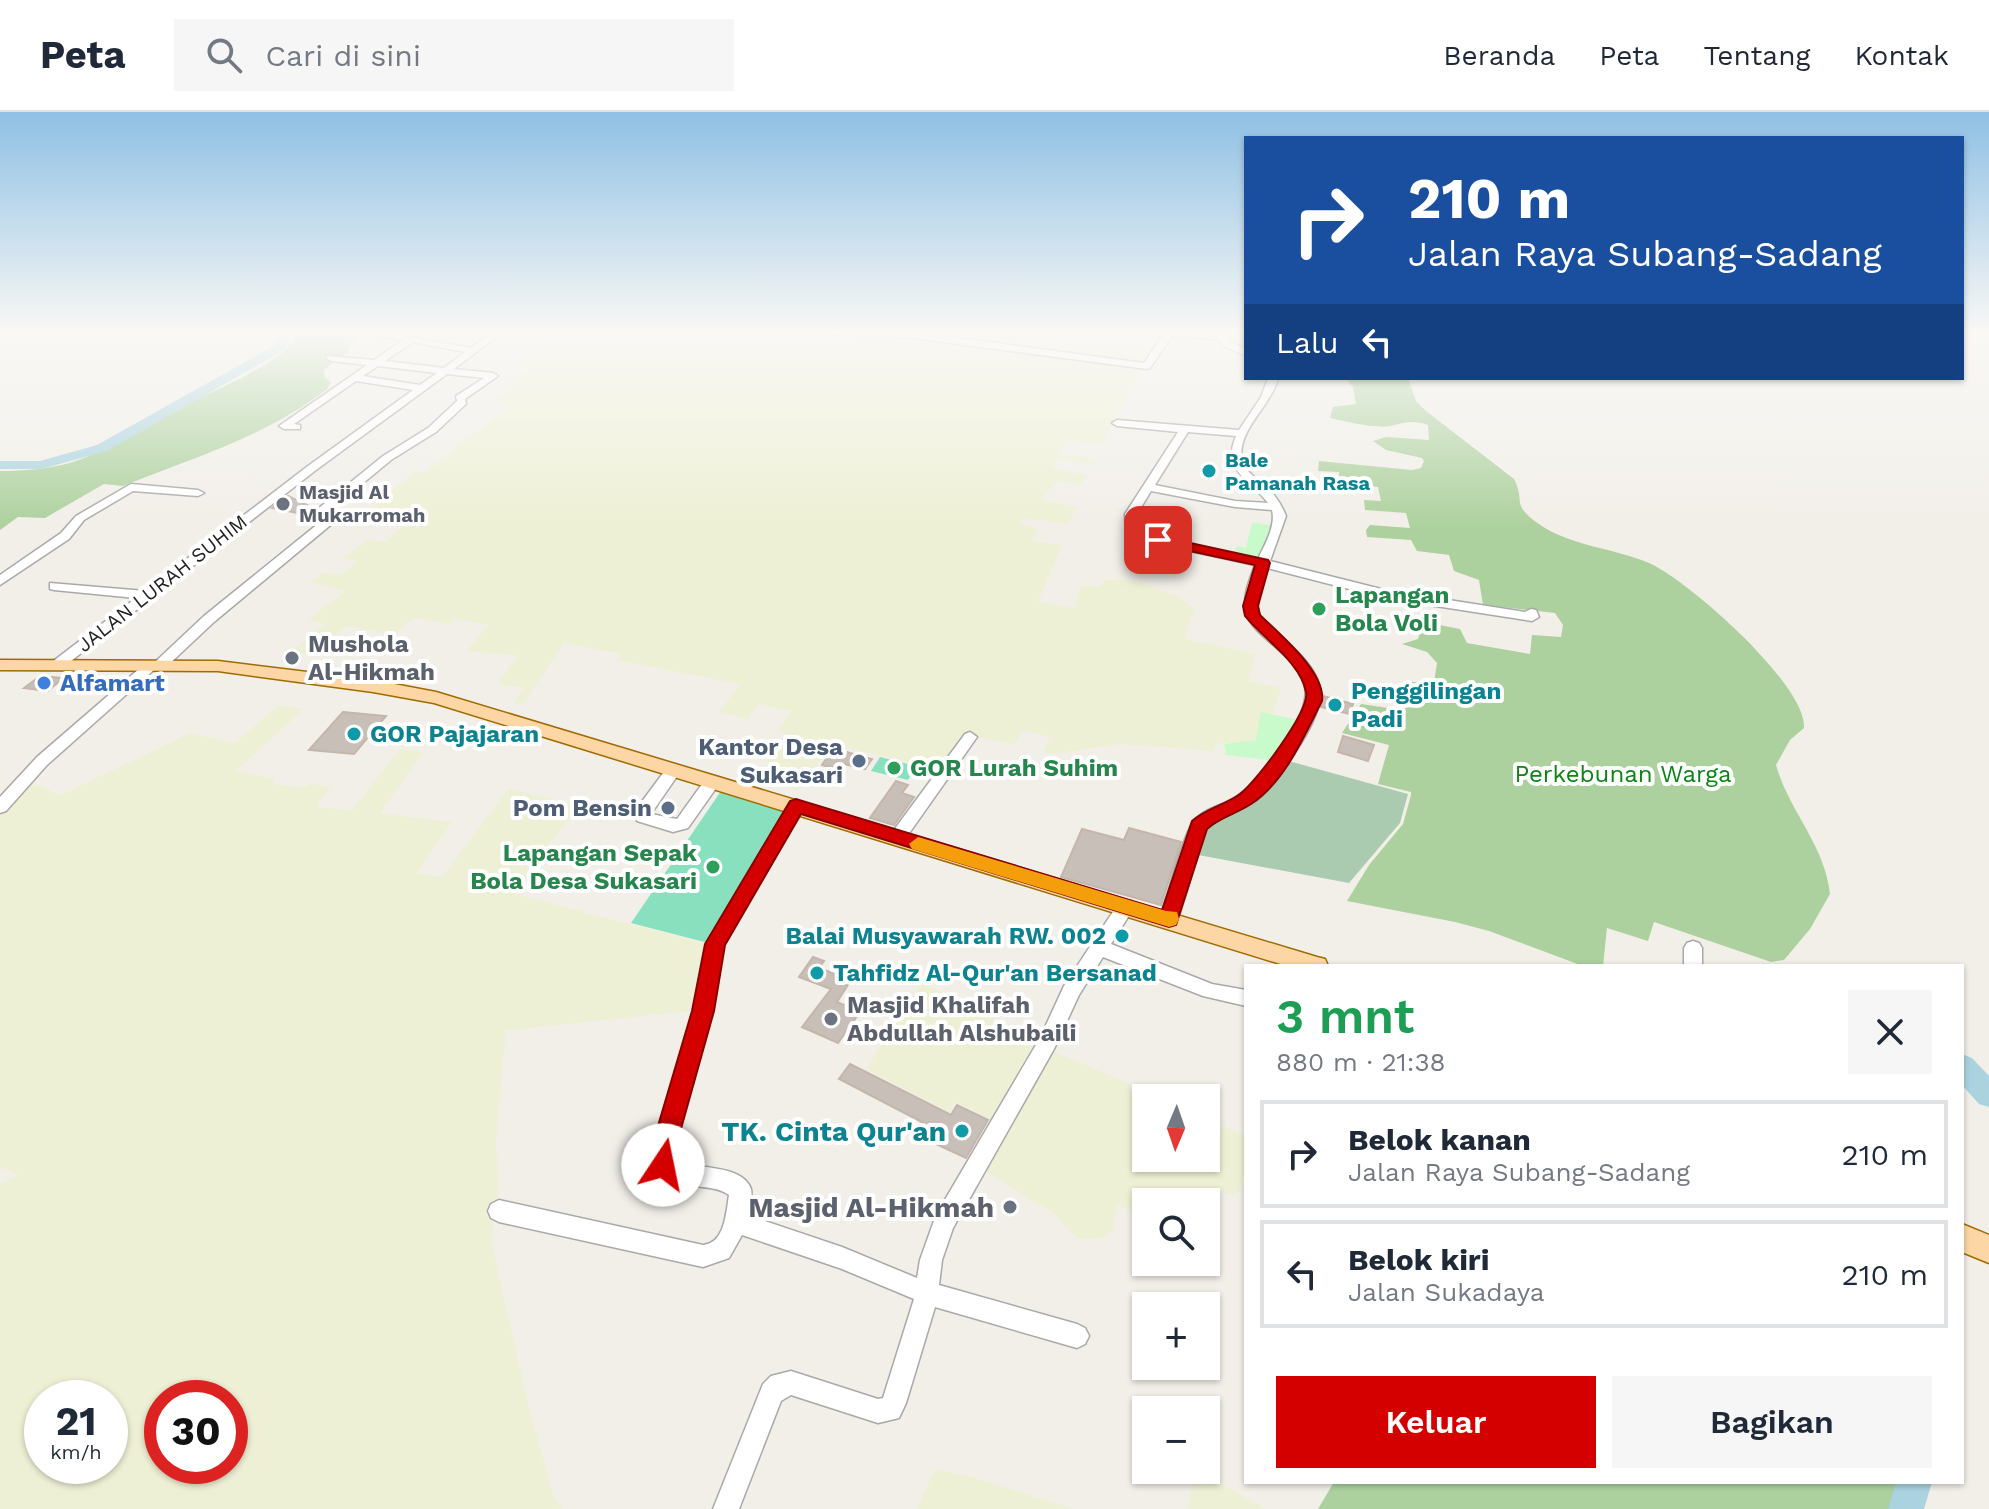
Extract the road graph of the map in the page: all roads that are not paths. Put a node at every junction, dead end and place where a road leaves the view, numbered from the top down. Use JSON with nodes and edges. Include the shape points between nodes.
{"nodes":[{"id":1,"x":328,"y":396,"type":"edge"},
{"id":2,"x":410,"y":396,"type":"edge"},
{"id":3,"x":463,"y":396,"type":"edge"},
{"id":4,"x":1266,"y":396,"type":"edge"},
{"id":5,"x":1117,"y":423,"type":"dead end"},
{"id":6,"x":296,"y":427,"type":"dead end"},
{"id":7,"x":1185,"y":429,"type":"junction"},
{"id":8,"x":1243,"y":433,"type":"junction"},
{"id":9,"x":1149,"y":487,"type":"junction"},
{"id":10,"x":198,"y":493,"type":"dead end"},
{"id":11,"x":1277,"y":507,"type":"junction"},
{"id":12,"x":1263,"y":563,"type":"junction"},
{"id":13,"x":0,"y":581,"type":"edge"},
{"id":14,"x":54,"y":586,"type":"dead end"},
{"id":15,"x":145,"y":595,"type":"junction"},
{"id":16,"x":1531,"y":613,"type":"dead end"},
{"id":17,"x":0,"y":665,"type":"edge"},
{"id":18,"x":57,"y":665,"type":"junction"},
{"id":19,"x":156,"y":665,"type":"junction"},
{"id":20,"x":970,"y":737,"type":"dead end"},
{"id":21,"x":674,"y":769,"type":"junction"},
{"id":22,"x":713,"y":781,"type":"junction"},
{"id":23,"x":796,"y":806,"type":"junction"},
{"id":24,"x":0,"y":807,"type":"edge"},
{"id":25,"x":897,"y":838,"type":"junction"},
{"id":26,"x":1126,"y":906,"type":"junction"},
{"id":27,"x":1169,"y":919,"type":"junction"},
{"id":28,"x":1098,"y":947,"type":"junction"},
{"id":29,"x":1311,"y":964,"type":"edge"},
{"id":30,"x":1244,"y":998,"type":"edge"},
{"id":31,"x":499,"y":1211,"type":"dead end"},
{"id":32,"x":735,"y":1222,"type":"junction"},
{"id":33,"x":1964,"y":1239,"type":"edge"},
{"id":34,"x":1989,"y":1249,"type":"edge"},
{"id":35,"x":927,"y":1293,"type":"junction"},
{"id":36,"x":1077,"y":1336,"type":"dead end"},
{"id":37,"x":726,"y":1509,"type":"edge"}],
"edges":[{"from":1,"to":6,"type":"street","via":[[284,426]]},
{"from":2,"to":15,"type":"street","name":"JALAN LURAH SUHIM"},
{"from":3,"to":19,"type":"street","via":[[432,430],[387,458],[318,514],[333,518]]},
{"from":4,"to":8,"type":"street"},
{"from":5,"to":7,"type":"street"},
{"from":7,"to":8,"type":"street"},
{"from":7,"to":9,"type":"street"},
{"from":8,"to":11,"type":"street","via":[[1239,466]]},
{"from":9,"to":11,"type":"street"},
{"from":9,"to":12,"type":"street","via":[[1131,514],[1130,534]]},
{"from":10,"to":13,"type":"street","via":[[131,487],[80,518],[65,536]]},
{"from":11,"to":12,"type":"street","via":[[1280,521]]},
{"from":12,"to":16,"type":"street","via":[[1432,603],[1532,617]]},
{"from":12,"to":27,"type":"street","via":[[1252,616],[1305,671],[1314,701],[1269,776],[1246,799],[1199,826]]},
{"from":14,"to":15,"type":"street"},
{"from":15,"to":18,"type":"street","name":"JALAN LURAH SUHIM"},
{"from":17,"to":18,"type":"main road"},
{"from":18,"to":19,"type":"main road"},
{"from":19,"to":21,"type":"main road","via":[[261,670],[407,692]]},
{"from":19,"to":24,"type":"street","via":[[42,761]]},
{"from":20,"to":25,"type":"street"},
{"from":21,"to":22,"type":"main road"},
{"from":21,"to":22,"type":"street","via":[[643,817],[682,824]]},
{"from":22,"to":23,"type":"main road"},
{"from":23,"to":25,"type":"main road"},
{"from":23,"to":32,"type":"street","via":[[715,944],[703,1011],[663,1155],[668,1170],[739,1188]]},
{"from":25,"to":26,"type":"main road"},
{"from":26,"to":27,"type":"main road"},
{"from":26,"to":28,"type":"street"},
{"from":27,"to":29,"type":"main road"},
{"from":28,"to":30,"type":"street","via":[[1210,991]]},
{"from":28,"to":35,"type":"street","via":[[944,1223]]},
{"from":31,"to":32,"type":"street","via":[[703,1256],[721,1251]]},
{"from":32,"to":35,"type":"street"},
{"from":33,"to":34,"type":"main road"},
{"from":35,"to":36,"type":"street"},
{"from":35,"to":37,"type":"street","via":[[890,1409],[878,1411],[791,1383],[780,1385],[772,1393]]}]}
